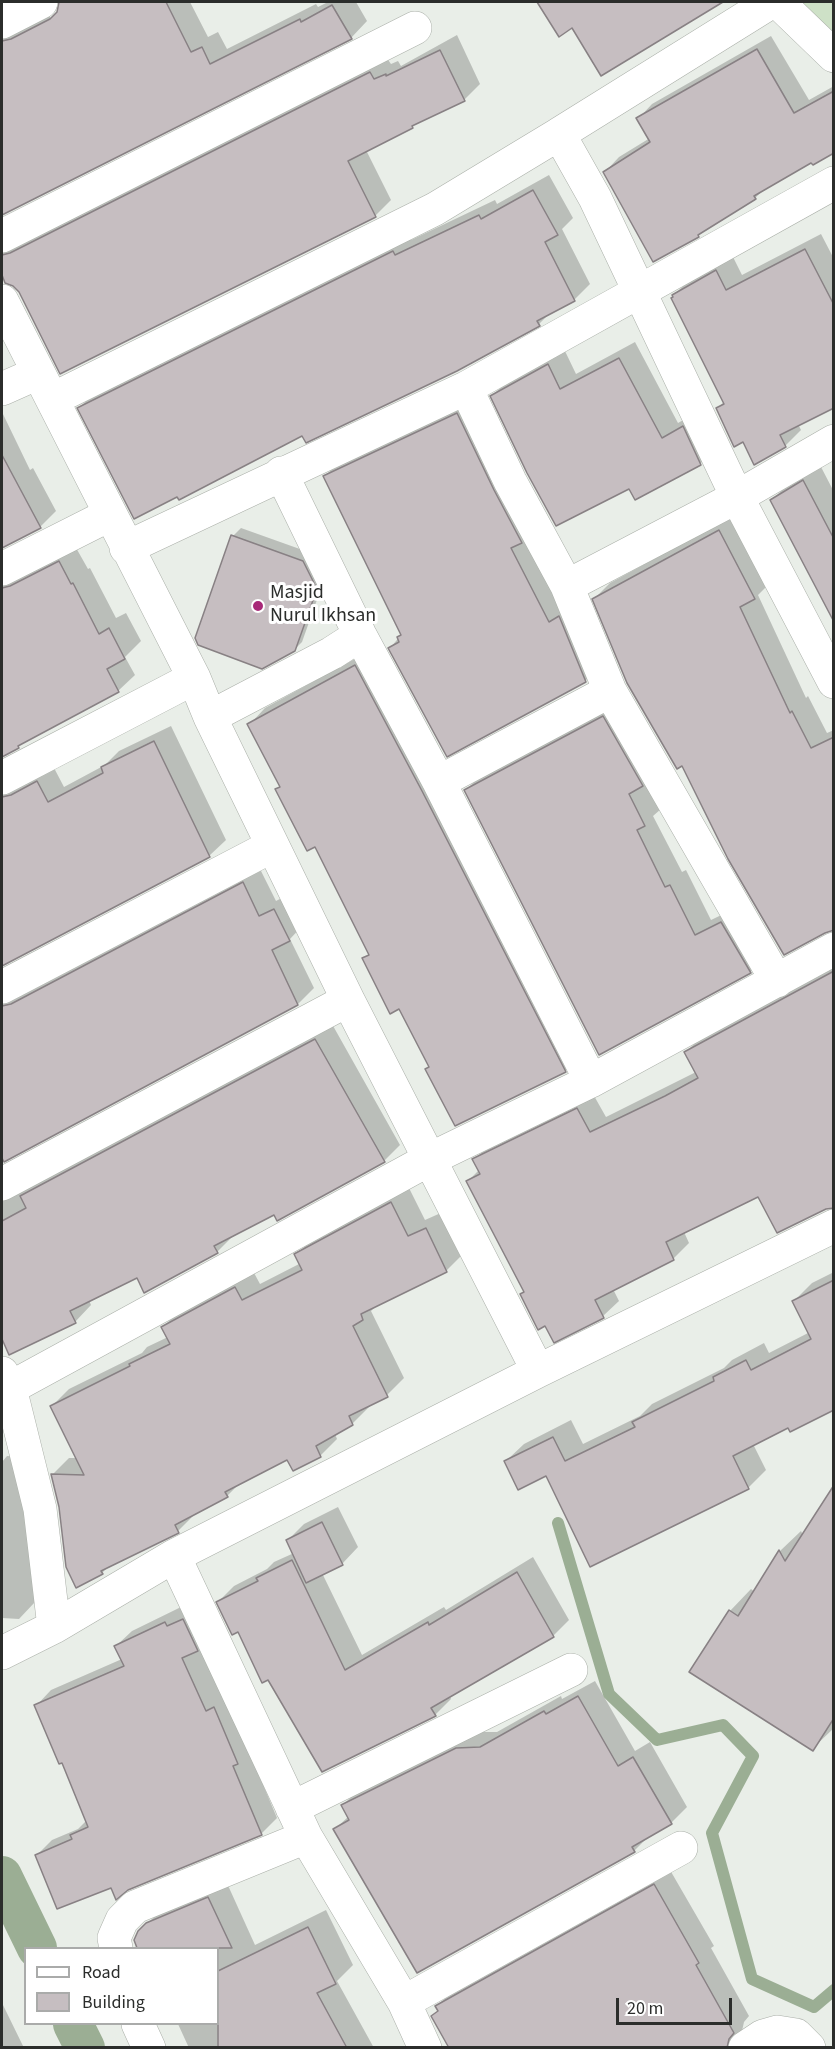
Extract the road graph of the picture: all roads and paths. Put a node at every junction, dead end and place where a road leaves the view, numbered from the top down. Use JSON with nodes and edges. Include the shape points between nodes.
{"nodes":[{"id":1,"x":771,"y":2,"type":"edge"},
{"id":2,"x":778,"y":2,"type":"edge"},
{"id":3,"x":36,"y":3,"type":"edge"},
{"id":4,"x":2,"y":22,"type":"edge"},
{"id":5,"x":415,"y":28,"type":"dead end"},
{"id":6,"x":834,"y":56,"type":"edge"},
{"id":7,"x":559,"y":134,"type":"junction"},
{"id":8,"x":834,"y":183,"type":"edge"},
{"id":9,"x":2,"y":236,"type":"edge"},
{"id":10,"x":641,"y":291,"type":"junction"},
{"id":11,"x":2,"y":301,"type":"edge"},
{"id":12,"x":45,"y":386,"type":"junction"},
{"id":13,"x":466,"y":388,"type":"junction"},
{"id":14,"x":2,"y":389,"type":"edge"},
{"id":15,"x":834,"y":441,"type":"edge"},
{"id":16,"x":281,"y":473,"type":"junction"},
{"id":17,"x":737,"y":496,"type":"junction"},
{"id":18,"x":109,"y":515,"type":"junction"},
{"id":19,"x":126,"y":548,"type":"junction"},
{"id":20,"x":2,"y":569,"type":"edge"},
{"id":21,"x":567,"y":586,"type":"junction"},
{"id":22,"x":360,"y":634,"type":"junction"},
{"id":23,"x":194,"y":678,"type":"junction"},
{"id":24,"x":834,"y":682,"type":"edge"},
{"id":25,"x":610,"y":691,"type":"junction"},
{"id":26,"x":210,"y":717,"type":"junction"},
{"id":27,"x":2,"y":778,"type":"edge"},
{"id":28,"x":439,"y":782,"type":"junction"},
{"id":29,"x":272,"y":846,"type":"junction"},
{"id":30,"x":834,"y":949,"type":"edge"},
{"id":31,"x":777,"y":981,"type":"junction"},
{"id":32,"x":2,"y":987,"type":"edge"},
{"id":33,"x":348,"y":1000,"type":"junction"},
{"id":34,"x":591,"y":1081,"type":"junction"},
{"id":35,"x":430,"y":1158,"type":"junction"},
{"id":36,"x":2,"y":1184,"type":"edge"},
{"id":37,"x":834,"y":1226,"type":"edge"},
{"id":38,"x":538,"y":1371,"type":"junction"},
{"id":39,"x":6,"y":1380,"type":"edge"},
{"id":40,"x":174,"y":1556,"type":"junction"},
{"id":41,"x":54,"y":1627,"type":"junction"},
{"id":42,"x":7,"y":1650,"type":"edge"},
{"id":43,"x":571,"y":1670,"type":"dead end"},
{"id":44,"x":292,"y":1808,"type":"junction"},
{"id":45,"x":306,"y":1837,"type":"junction"},
{"id":46,"x":681,"y":1848,"type":"dead end"},
{"id":47,"x":116,"y":1947,"type":"edge"},
{"id":48,"x":404,"y":2002,"type":"junction"},
{"id":49,"x":138,"y":2025,"type":"edge"},
{"id":50,"x":149,"y":2048,"type":"edge"},
{"id":51,"x":425,"y":2048,"type":"edge"},
{"id":52,"x":745,"y":2048,"type":"edge"},
{"id":53,"x":809,"y":2048,"type":"edge"}],
"edges":[{"from":1,"to":7,"type":"street"},
{"from":2,"to":6,"type":"street"},
{"from":3,"to":4,"type":"street"},
{"from":5,"to":9,"type":"street"},
{"from":7,"to":10,"type":"street"},
{"from":7,"to":12,"type":"street","via":[[435,209]]},
{"from":8,"to":10,"type":"street"},
{"from":10,"to":13,"type":"street"},
{"from":10,"to":17,"type":"street"},
{"from":11,"to":12,"type":"street"},
{"from":12,"to":14,"type":"street"},
{"from":12,"to":18,"type":"street"},
{"from":13,"to":16,"type":"street"},
{"from":13,"to":21,"type":"street","via":[[510,481]]},
{"from":15,"to":17,"type":"street"},
{"from":16,"to":19,"type":"street"},
{"from":16,"to":22,"type":"street"},
{"from":17,"to":21,"type":"street"},
{"from":17,"to":24,"type":"street"},
{"from":18,"to":19,"type":"street"},
{"from":18,"to":20,"type":"street"},
{"from":19,"to":23,"type":"street"},
{"from":21,"to":25,"type":"street"},
{"from":22,"to":26,"type":"street","via":[[332,653]]},
{"from":22,"to":28,"type":"street"},
{"from":23,"to":26,"type":"street"},
{"from":23,"to":27,"type":"street"},
{"from":25,"to":28,"type":"street"},
{"from":25,"to":31,"type":"street"},
{"from":26,"to":29,"type":"street"},
{"from":28,"to":34,"type":"street"},
{"from":29,"to":32,"type":"street"},
{"from":29,"to":33,"type":"street"},
{"from":30,"to":31,"type":"street"},
{"from":31,"to":34,"type":"street"},
{"from":33,"to":35,"type":"street"},
{"from":33,"to":36,"type":"street"},
{"from":34,"to":35,"type":"street"},
{"from":35,"to":38,"type":"street"},
{"from":35,"to":39,"type":"street"},
{"from":37,"to":38,"type":"street"},
{"from":38,"to":40,"type":"street"},
{"from":39,"to":41,"type":"street","via":[[40,1509]]},
{"from":40,"to":41,"type":"street"},
{"from":40,"to":44,"type":"street"},
{"from":41,"to":42,"type":"street"},
{"from":43,"to":44,"type":"street"},
{"from":44,"to":45,"type":"street"},
{"from":45,"to":47,"type":"street","via":[[135,1907],[122,1920],[114,1938]]},
{"from":45,"to":48,"type":"street"},
{"from":46,"to":48,"type":"street"},
{"from":48,"to":51,"type":"street"},
{"from":49,"to":50,"type":"street"},
{"from":52,"to":53,"type":"street","via":[[777,2032],[796,2035]]}]}
